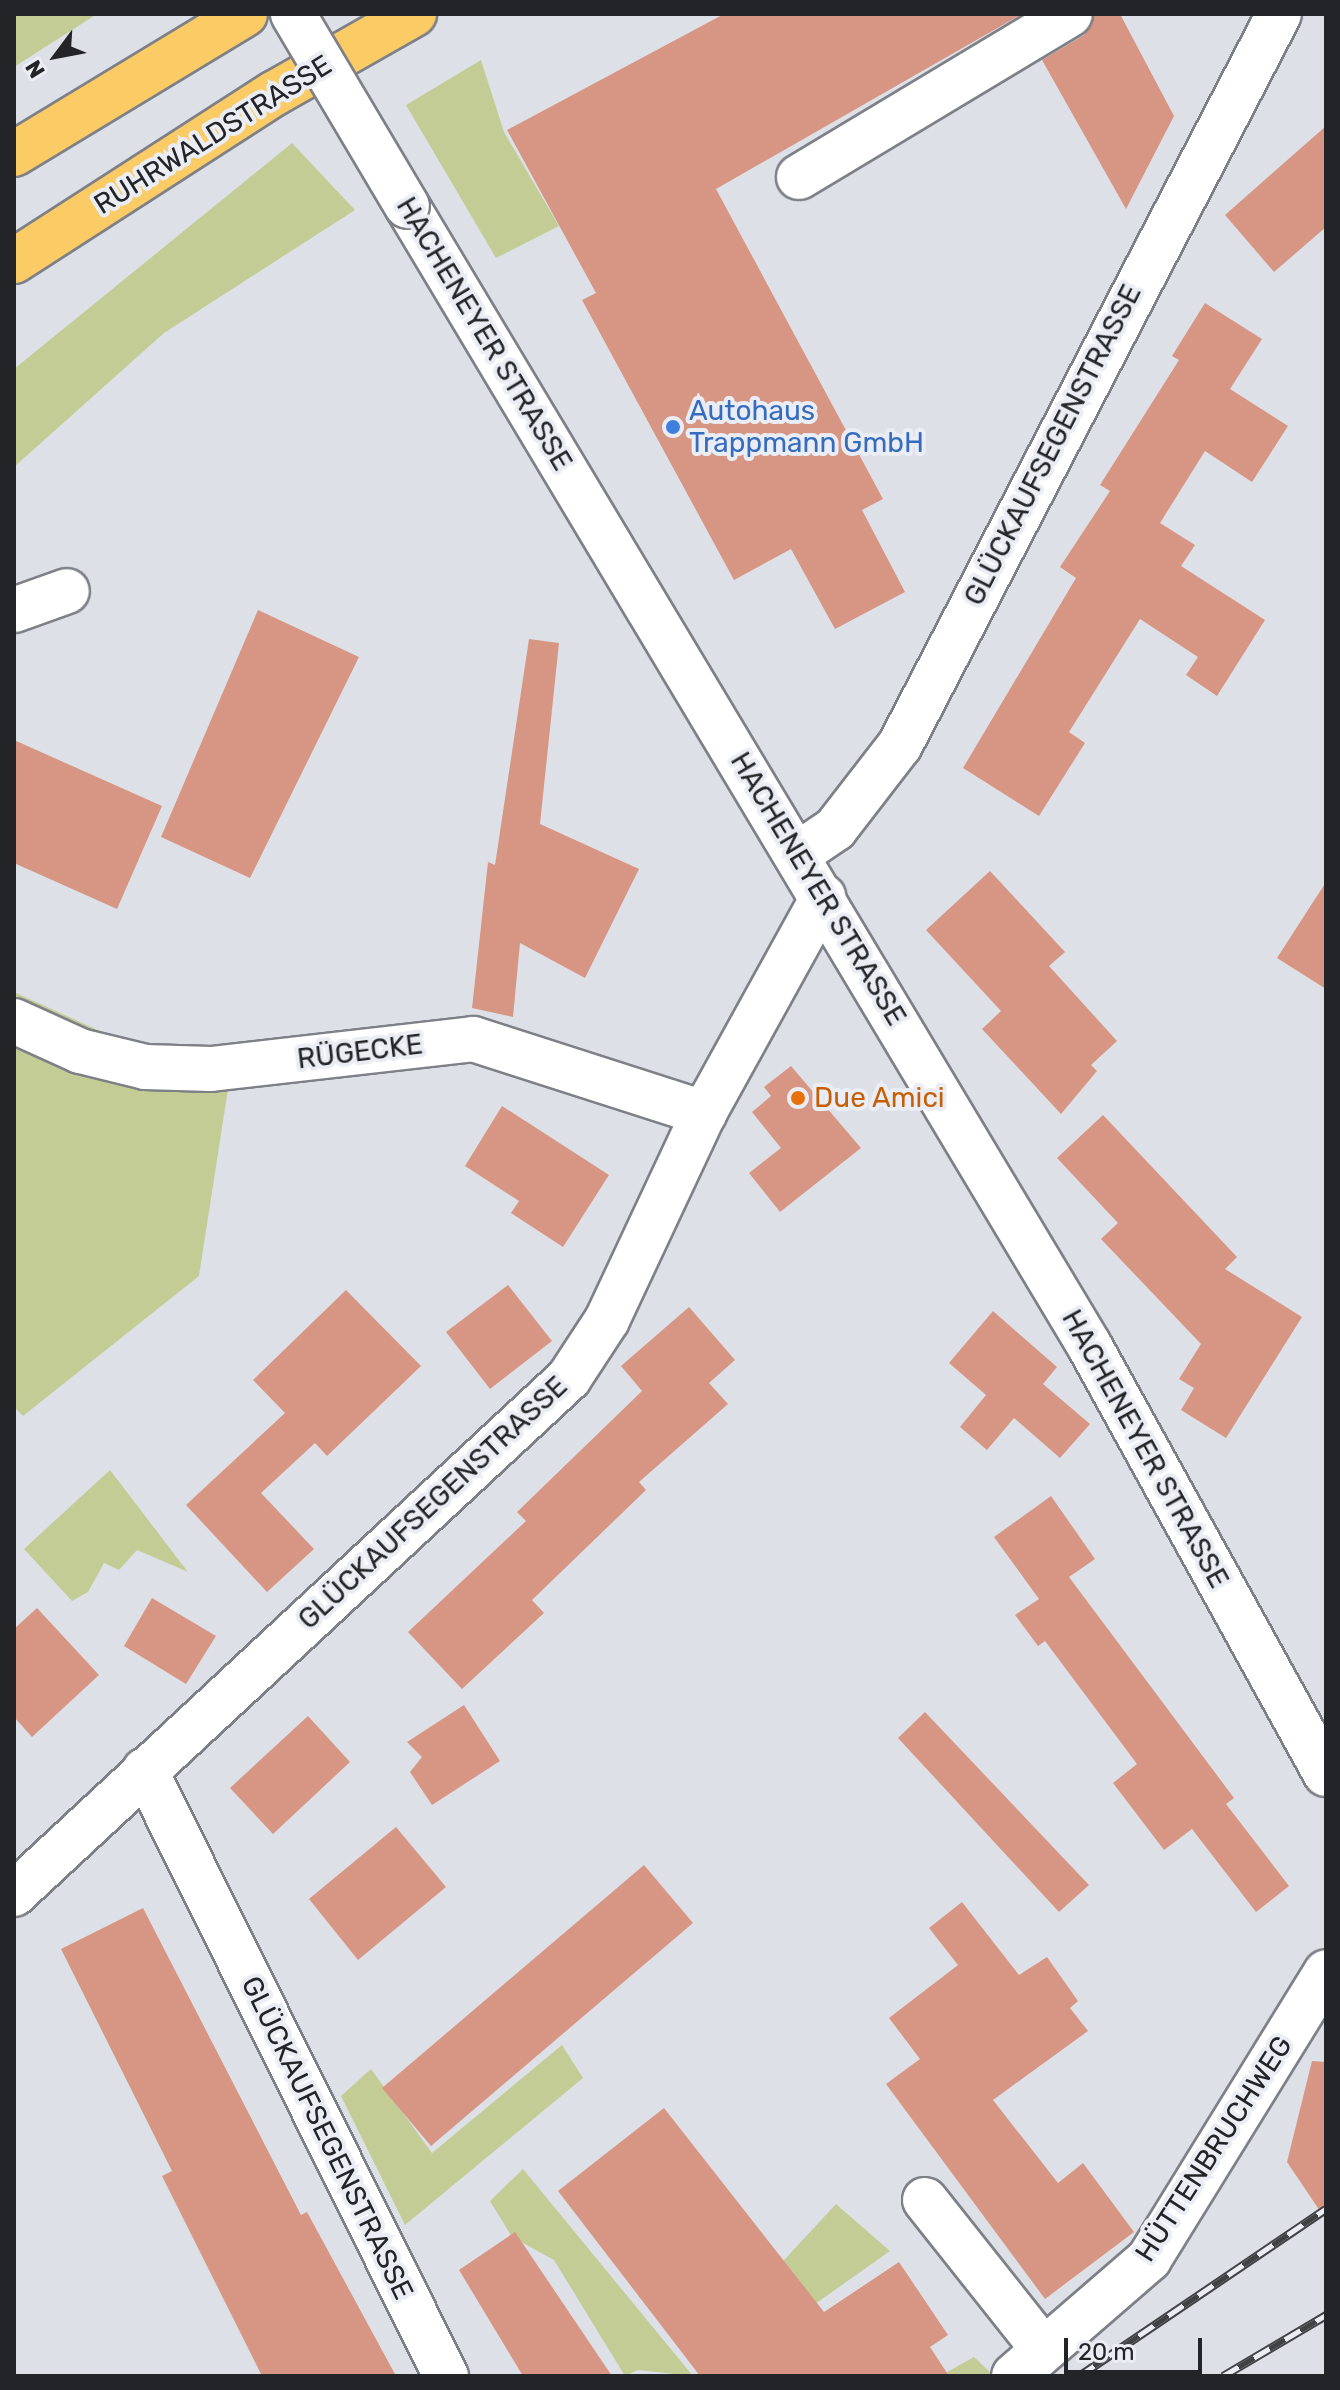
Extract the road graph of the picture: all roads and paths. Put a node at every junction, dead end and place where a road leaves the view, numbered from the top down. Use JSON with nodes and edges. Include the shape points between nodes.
{"nodes":[{"id":1,"x":245,"y":14,"type":"edge"},
{"id":2,"x":293,"y":14,"type":"edge"},
{"id":3,"x":414,"y":14,"type":"edge"},
{"id":4,"x":1070,"y":14,"type":"edge"},
{"id":5,"x":1279,"y":14,"type":"edge"},
{"id":6,"x":14,"y":154,"type":"edge"},
{"id":7,"x":799,"y":177,"type":"dead end"},
{"id":8,"x":14,"y":261,"type":"edge"},
{"id":9,"x":67,"y":591,"type":"dead end"},
{"id":10,"x":14,"y":610,"type":"edge"},
{"id":11,"x":798,"y":854,"type":"junction"},
{"id":12,"x":823,"y":897,"type":"junction"},
{"id":13,"x":14,"y":1021,"type":"edge"},
{"id":14,"x":704,"y":1113,"type":"junction"},
{"id":15,"x":145,"y":1770,"type":"junction"},
{"id":16,"x":1326,"y":1774,"type":"edge"},
{"id":17,"x":14,"y":1894,"type":"edge"},
{"id":18,"x":1326,"y":1972,"type":"edge"},
{"id":19,"x":925,"y":2200,"type":"dead end"},
{"id":20,"x":1029,"y":2363,"type":"edge"},
{"id":21,"x":446,"y":2376,"type":"edge"}],
"edges":[{"from":1,"to":6,"type":"highway"},
{"from":2,"to":11,"type":"street","name":"HACHENEYER STRASSE","bridge":true},
{"from":3,"to":8,"type":"highway","name":"RUHRWALDSTRASSE","via":[[275,93]]},
{"from":4,"to":7,"type":"street"},
{"from":5,"to":11,"type":"street","name":"GLÜCKAUFSEGENSTRASSE","via":[[900,745],[835,829]]},
{"from":9,"to":10,"type":"street"},
{"from":11,"to":12,"type":"street","name":"HACHENEYER STRASSE"},
{"from":12,"to":14,"type":"street","name":"GLÜCKAUFSEGENSTRASSE"},
{"from":12,"to":16,"type":"street","name":"HACHENEYER STRASSE","via":[[1089,1345]]},
{"from":13,"to":14,"type":"street","name":"RÜGECKE","via":[[80,1051],[145,1067],[211,1069],[473,1039]]},
{"from":14,"to":15,"type":"street","name":"GLÜCKAUFSEGENSTRASSE","via":[[607,1320],[569,1378]]},
{"from":15,"to":17,"type":"street","name":"GLÜCKAUFSEGENSTRASSE"},
{"from":15,"to":21,"type":"street","name":"GLÜCKAUFSEGENSTRASSE"},
{"from":18,"to":20,"type":"street","name":"HÜTTENBRUCHWEG","via":[[1149,2259]]},
{"from":19,"to":20,"type":"street"}]}
